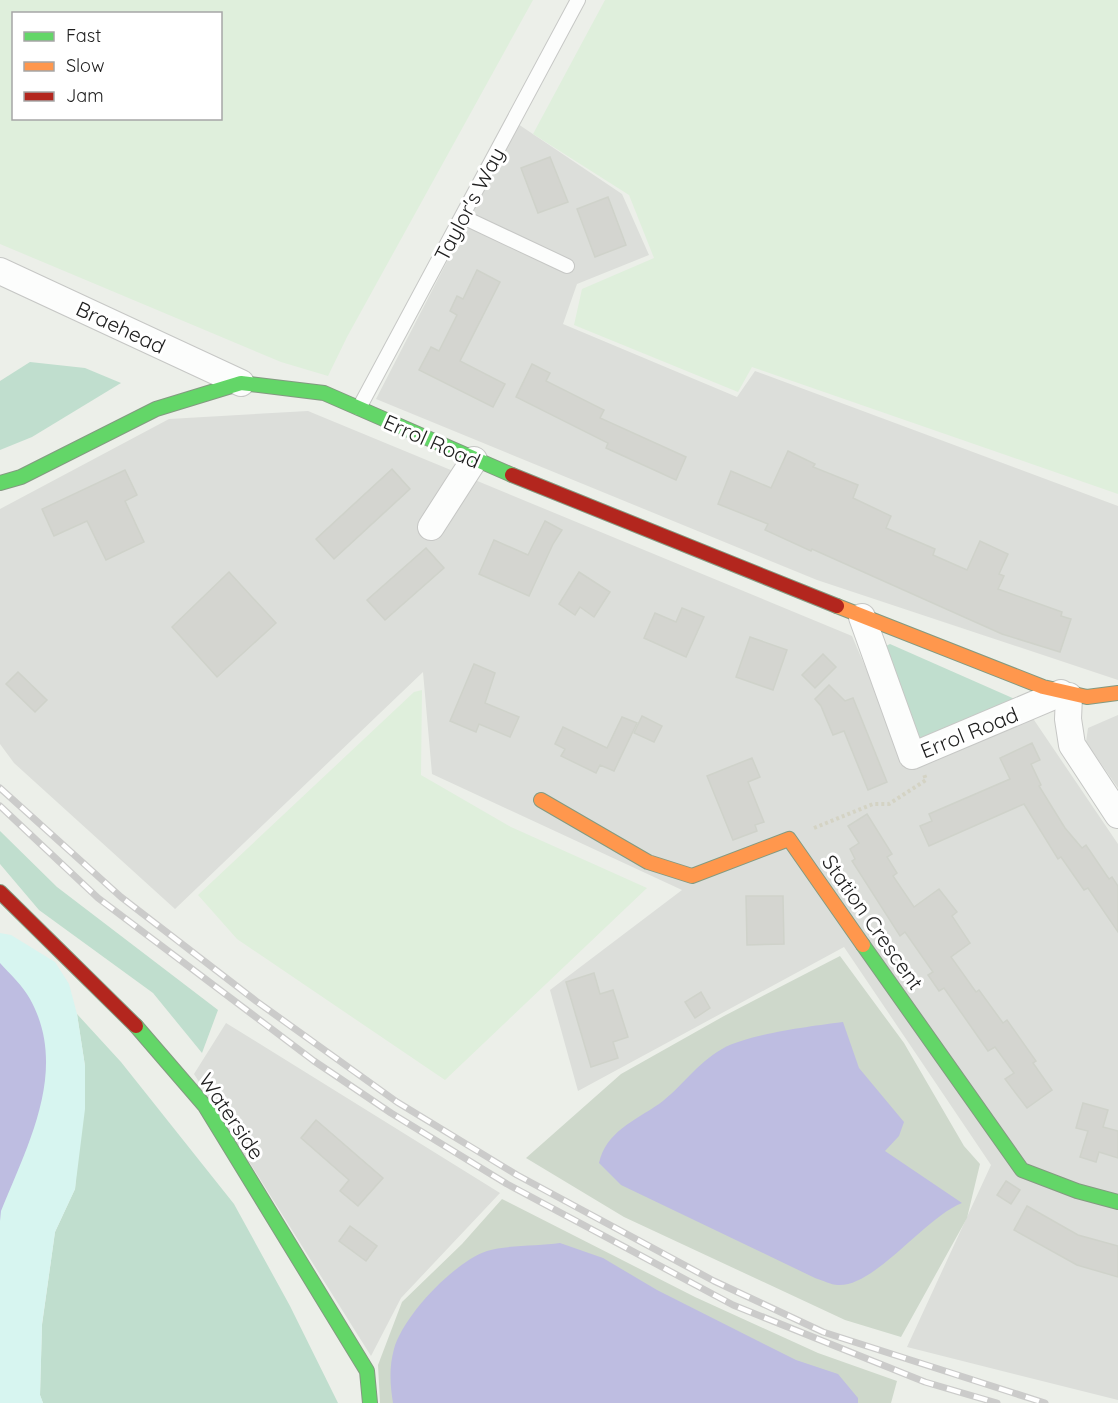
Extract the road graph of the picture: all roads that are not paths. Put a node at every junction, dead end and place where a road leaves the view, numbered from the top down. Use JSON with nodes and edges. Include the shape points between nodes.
{"nodes":[{"id":1,"x":578,"y":0,"type":"edge"},
{"id":2,"x":463,"y":217,"type":"junction"},
{"id":3,"x":567,"y":266,"type":"dead end"},
{"id":4,"x":0,"y":271,"type":"edge"},
{"id":5,"x":241,"y":383,"type":"junction"},
{"id":6,"x":358,"y":408,"type":"junction"},
{"id":7,"x":427,"y":439,"type":"junction"},
{"id":8,"x":474,"y":460,"type":"junction"},
{"id":9,"x":528,"y":466,"type":"dead end"},
{"id":10,"x":561,"y":479,"type":"dead end"},
{"id":11,"x":0,"y":483,"type":"edge"},
{"id":12,"x":431,"y":526,"type":"dead end"},
{"id":13,"x":671,"y":540,"type":"junction"},
{"id":14,"x":862,"y":617,"type":"junction"},
{"id":15,"x":1118,"y":693,"type":"edge"},
{"id":16,"x":1065,"y":695,"type":"junction"},
{"id":17,"x":541,"y":800,"type":"dead end"},
{"id":18,"x":1118,"y":814,"type":"edge"},
{"id":19,"x":0,"y":892,"type":"edge"},
{"id":20,"x":1118,"y":1202,"type":"edge"},
{"id":21,"x":370,"y":1403,"type":"edge"}],
"edges":[{"from":1,"to":2,"type":"lane","name":"Taylor's Way"},
{"from":2,"to":3,"type":"lane"},
{"from":2,"to":6,"type":"lane","name":"Taylor's Way"},
{"from":4,"to":5,"type":"street","name":"Braehead"},
{"from":5,"to":6,"type":"street","name":"Errol Road","via":[[324,393]]},
{"from":5,"to":11,"type":"street","name":"Errol Road","via":[[156,409],[21,477]]},
{"from":6,"to":7,"type":"street","name":"Errol Road"},
{"from":7,"to":8,"type":"street","name":"Errol Road"},
{"from":7,"to":9,"type":"lane","via":[[440,430]]},
{"from":8,"to":12,"type":"street"},
{"from":8,"to":13,"type":"street","name":"Errol Road"},
{"from":10,"to":13,"type":"lane","via":[[672,524],[675,530]]},
{"from":13,"to":14,"type":"street","name":"Errol Road"},
{"from":14,"to":16,"type":"street","name":"Errol Road"},
{"from":14,"to":16,"type":"street","name":"Errol Road","via":[[912,756]]},
{"from":15,"to":16,"type":"street","name":"Errol Road","via":[[1104,697]]},
{"from":16,"to":18,"type":"street","via":[[1071,745]]},
{"from":17,"to":20,"type":"street","name":"Station Crescent","via":[[648,862],[693,876],[789,839],[1022,1170]]},
{"from":19,"to":21,"type":"street","name":"Waterside","via":[[127,1016],[205,1106],[368,1371]]}]}
